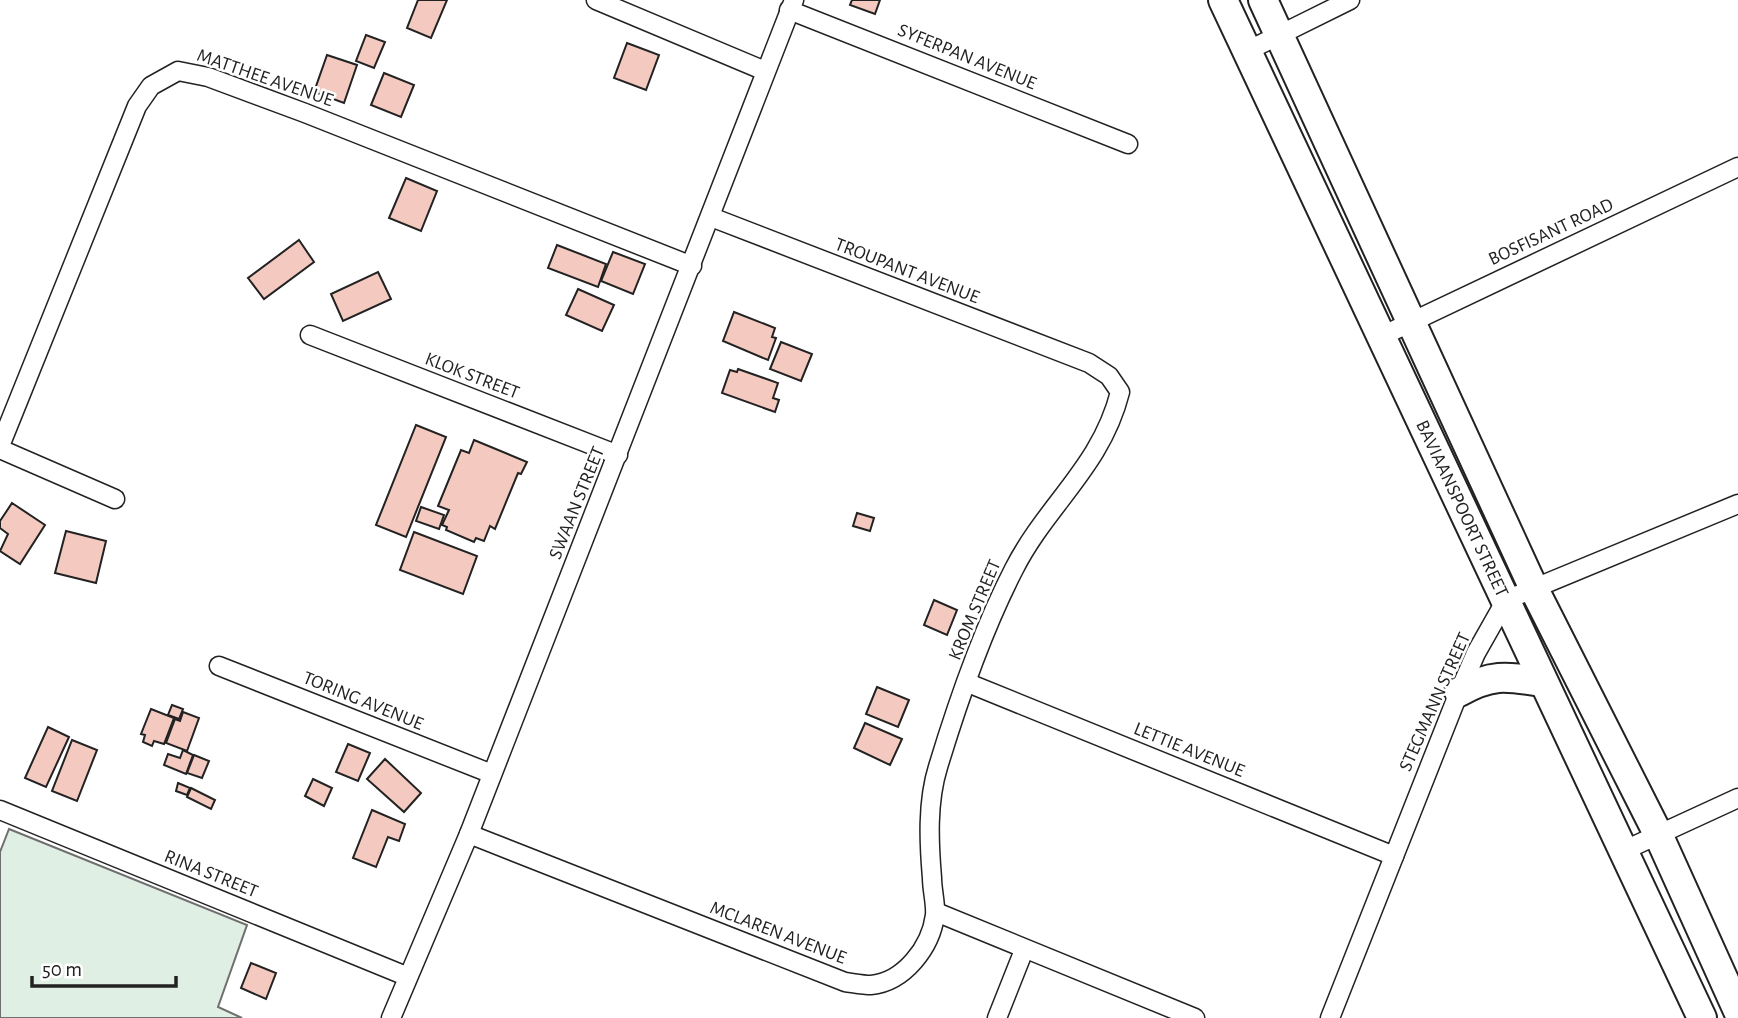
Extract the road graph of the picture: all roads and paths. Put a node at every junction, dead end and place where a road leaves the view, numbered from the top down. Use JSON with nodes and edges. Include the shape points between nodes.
{"nodes":[{"id":1,"x":596,"y":0,"type":"edge"},
{"id":2,"x":1223,"y":0,"type":"edge"},
{"id":3,"x":1263,"y":0,"type":"edge"},
{"id":4,"x":1350,"y":0,"type":"edge"},
{"id":5,"x":792,"y":5,"type":"edge"},
{"id":6,"x":1279,"y":33,"type":"junction"},
{"id":7,"x":1247,"y":51,"type":"junction"},
{"id":8,"x":765,"y":71,"type":"junction"},
{"id":9,"x":1128,"y":144,"type":"dead end"},
{"id":10,"x":1738,"y":167,"type":"edge"},
{"id":11,"x":711,"y":217,"type":"junction"},
{"id":12,"x":692,"y":266,"type":"junction"},
{"id":13,"x":1413,"y":321,"type":"junction"},
{"id":14,"x":310,"y":335,"type":"dead end"},
{"id":15,"x":1382,"y":336,"type":"junction"},
{"id":16,"x":1089,"y":363,"type":"joint"},
{"id":17,"x":0,"y":448,"type":"edge"},
{"id":18,"x":618,"y":455,"type":"junction"},
{"id":19,"x":115,"y":499,"type":"dead end"},
{"id":20,"x":1738,"y":503,"type":"edge"},
{"id":21,"x":1534,"y":589,"type":"junction"},
{"id":22,"x":1506,"y":600,"type":"junction"},
{"id":23,"x":219,"y":666,"type":"dead end"},
{"id":24,"x":1541,"y":682,"type":"junction"},
{"id":25,"x":968,"y":683,"type":"junction"},
{"id":26,"x":1459,"y":692,"type":"junction"},
{"id":27,"x":492,"y":774,"type":"junction"},
{"id":28,"x":1738,"y":798,"type":"edge"},
{"id":29,"x":0,"y":810,"type":"edge"},
{"id":30,"x":469,"y":834,"type":"junction"},
{"id":31,"x":1658,"y":834,"type":"junction"},
{"id":32,"x":1625,"y":850,"type":"junction"},
{"id":33,"x":1394,"y":856,"type":"junction"},
{"id":34,"x":936,"y":912,"type":"junction"},
{"id":35,"x":1024,"y":950,"type":"junction"},
{"id":36,"x":407,"y":976,"type":"junction"},
{"id":37,"x":1738,"y":1011,"type":"edge"},
{"id":38,"x":391,"y":1018,"type":"edge"},
{"id":39,"x":997,"y":1018,"type":"edge"},
{"id":40,"x":1195,"y":1018,"type":"edge"},
{"id":41,"x":1330,"y":1018,"type":"edge"},
{"id":42,"x":1702,"y":1018,"type":"edge"}],
"edges":[{"from":1,"to":8,"type":"street"},
{"from":2,"to":7,"type":"main road","name":"BAVIAANSPOORT STREET"},
{"from":3,"to":6,"type":"main road","name":"BAVIAANSPOORT STREET"},
{"from":4,"to":6,"type":"street"},
{"from":5,"to":8,"type":"street","name":"SWAAN STREET"},
{"from":5,"to":9,"type":"street","name":"SYFERPAN AVENUE"},
{"from":6,"to":7,"type":"street"},
{"from":6,"to":13,"type":"main road","name":"BAVIAANSPOORT STREET"},
{"from":7,"to":15,"type":"main road","name":"BAVIAANSPOORT STREET"},
{"from":8,"to":11,"type":"street","name":"SWAAN STREET"},
{"from":10,"to":13,"type":"street","name":"BOSFISANT ROAD"},
{"from":11,"to":12,"type":"street","name":"SWAAN STREET"},
{"from":11,"to":16,"type":"street","name":"TROUPANT AVENUE"},
{"from":12,"to":17,"type":"street","name":"MATTHEE AVENUE","via":[[305,113],[208,77],[178,71],[151,86],[137,106]]},
{"from":12,"to":18,"type":"street","name":"SWAAN STREET"},
{"from":13,"to":15,"type":"street","name":"BOSFISANT ROAD"},
{"from":13,"to":21,"type":"main road","name":"BAVIAANSPOORT STREET"},
{"from":14,"to":18,"type":"street","name":"KLOK STREET"},
{"from":15,"to":22,"type":"main road","name":"BAVIAANSPOORT STREET"},
{"from":16,"to":25,"type":"street","name":"KROM STREET","via":[[1109,376],[1120,393],[1108,433],[1014,567]]},
{"from":17,"to":19,"type":"street"},
{"from":18,"to":27,"type":"street","name":"SWAAN STREET"},
{"from":20,"to":21,"type":"street"},
{"from":21,"to":22,"type":"street"},
{"from":21,"to":31,"type":"main road","name":"BAVIAANSPOORT STREET"},
{"from":22,"to":24,"type":"main road","name":"BAVIAANSPOORT STREET"},
{"from":22,"to":26,"type":"street","name":"STEGMANN STREET"},
{"from":23,"to":27,"type":"street","name":"TORING AVENUE"},
{"from":24,"to":26,"type":"main road","via":[[1502,676]]},
{"from":24,"to":32,"type":"main road","name":"BAVIAANSPOORT STREET"},
{"from":25,"to":33,"type":"street","name":"LETTIE AVENUE"},
{"from":25,"to":34,"type":"street","name":"KROM STREET","via":[[937,770],[932,802],[930,858]]},
{"from":26,"to":33,"type":"street","name":"STEGMANN STREET"},
{"from":27,"to":30,"type":"street","name":"SWAAN STREET"},
{"from":28,"to":31,"type":"street"},
{"from":29,"to":36,"type":"street","name":"RINA STREET"},
{"from":30,"to":34,"type":"street","name":"MCLAREN AVENUE","via":[[845,982],[871,985],[897,977],[922,950]]},
{"from":30,"to":36,"type":"street","name":"SWAAN STREET"},
{"from":31,"to":32,"type":"street"},
{"from":31,"to":37,"type":"main road","name":"BAVIAANSPOORT STREET"},
{"from":32,"to":42,"type":"main road","name":"BAVIAANSPOORT STREET"},
{"from":33,"to":41,"type":"street","name":"STEGMANN STREET"},
{"from":34,"to":35,"type":"street"},
{"from":35,"to":39,"type":"street"},
{"from":35,"to":40,"type":"street"},
{"from":36,"to":38,"type":"street","name":"SWAAN STREET"}]}
